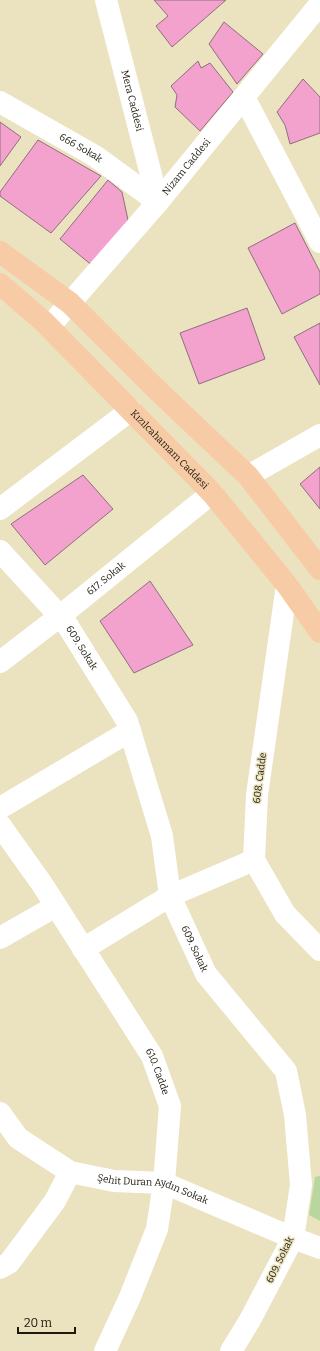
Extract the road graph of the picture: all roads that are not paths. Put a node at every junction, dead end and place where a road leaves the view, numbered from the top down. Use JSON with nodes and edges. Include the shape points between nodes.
{"nodes":[{"id":1,"x":112,"y":3,"type":"edge"},
{"id":2,"x":320,"y":4,"type":"edge"},
{"id":3,"x":244,"y":97,"type":"junction"},
{"id":4,"x":0,"y":102,"type":"edge"},
{"id":5,"x":158,"y":202,"type":"junction"},
{"id":6,"x":320,"y":242,"type":"edge"},
{"id":7,"x":0,"y":253,"type":"edge"},
{"id":8,"x":0,"y":284,"type":"edge"},
{"id":9,"x":70,"y":303,"type":"junction"},
{"id":10,"x":49,"y":327,"type":"junction"},
{"id":11,"x":131,"y":410,"type":"junction"},
{"id":12,"x":320,"y":435,"type":"edge"},
{"id":13,"x":248,"y":476,"type":"junction"},
{"id":14,"x":212,"y":493,"type":"junction"},
{"id":15,"x":0,"y":509,"type":"edge"},
{"id":16,"x":0,"y":551,"type":"edge"},
{"id":17,"x":320,"y":569,"type":"edge"},
{"id":18,"x":288,"y":585,"type":"junction"},
{"id":19,"x":60,"y":616,"type":"junction"},
{"id":20,"x":320,"y":632,"type":"edge"},
{"id":21,"x":0,"y":662,"type":"edge"},
{"id":22,"x":130,"y":731,"type":"junction"},
{"id":23,"x":0,"y":808,"type":"edge"},
{"id":24,"x":0,"y":825,"type":"edge"},
{"id":25,"x":254,"y":860,"type":"junction"},
{"id":26,"x":170,"y":896,"type":"junction"},
{"id":27,"x":56,"y":906,"type":"junction"},
{"id":28,"x":0,"y":938,"type":"edge"},
{"id":29,"x":84,"y":949,"type":"junction"},
{"id":30,"x":320,"y":950,"type":"edge"},
{"id":31,"x":0,"y":1113,"type":"edge"},
{"id":32,"x":70,"y":1172,"type":"junction"},
{"id":33,"x":164,"y":1183,"type":"junction"},
{"id":34,"x":293,"y":1238,"type":"junction"},
{"id":35,"x":320,"y":1248,"type":"edge"},
{"id":36,"x":0,"y":1268,"type":"edge"},
{"id":37,"x":105,"y":1351,"type":"edge"},
{"id":38,"x":231,"y":1351,"type":"edge"}],
"edges":[{"from":1,"to":5,"type":"street","name":"Mera Caddesi"},
{"from":2,"to":3,"type":"street","name":"Nizam Caddesi"},
{"from":3,"to":5,"type":"street","name":"Nizam Caddesi"},
{"from":3,"to":6,"type":"street"},
{"from":4,"to":5,"type":"street","name":"666 Sokak","via":[[95,156]]},
{"from":5,"to":9,"type":"street","name":"Nizam Caddesi"},
{"from":7,"to":9,"type":"main road"},
{"from":8,"to":10,"type":"main road","name":"Kızılcahamam Caddesi"},
{"from":9,"to":10,"type":"street","name":"Nizam Caddesi"},
{"from":9,"to":13,"type":"main road"},
{"from":10,"to":11,"type":"main road","name":"Kızılcahamam Caddesi"},
{"from":11,"to":14,"type":"main road","name":"Kızılcahamam Caddesi"},
{"from":11,"to":15,"type":"street"},
{"from":12,"to":13,"type":"street"},
{"from":13,"to":17,"type":"main road"},
{"from":14,"to":18,"type":"main road","name":"Kızılcahamam Caddesi"},
{"from":14,"to":19,"type":"street","name":"617. Sokak"},
{"from":16,"to":19,"type":"street","name":"609. Sokak"},
{"from":18,"to":20,"type":"main road","name":"Kızılcahamam Caddesi"},
{"from":18,"to":25,"type":"street","name":"608. Cadde","via":[[257,795]]},
{"from":19,"to":21,"type":"street","name":"617. Sokak"},
{"from":19,"to":22,"type":"street","name":"609. Sokak","via":[[127,721]]},
{"from":22,"to":23,"type":"street"},
{"from":22,"to":26,"type":"street","name":"609. Sokak","via":[[162,836]]},
{"from":24,"to":27,"type":"street","name":"610. Cadde"},
{"from":25,"to":26,"type":"street"},
{"from":25,"to":30,"type":"street","via":[[285,914]]},
{"from":26,"to":29,"type":"street"},
{"from":26,"to":34,"type":"street","name":"609. Sokak","via":[[206,974],[286,1071],[295,1115],[301,1185]]},
{"from":27,"to":28,"type":"street"},
{"from":27,"to":29,"type":"street","name":"610. Cadde"},
{"from":29,"to":33,"type":"street","name":"610. Cadde","via":[[152,1056],[170,1106]]},
{"from":31,"to":32,"type":"street","name":"Şehit Duran Aydın Sokak","via":[[18,1138]]},
{"from":32,"to":33,"type":"street","name":"Şehit Duran Aydın Sokak","via":[[114,1181]]},
{"from":32,"to":36,"type":"street","via":[[55,1201],[9,1263]]},
{"from":33,"to":34,"type":"street","name":"Şehit Duran Aydın Sokak"},
{"from":33,"to":37,"type":"street","name":"610. Cadde","via":[[157,1229]]},
{"from":34,"to":35,"type":"street","name":"Şehit Duran Aydın Sokak"},
{"from":34,"to":38,"type":"street","name":"609. Sokak"}]}
